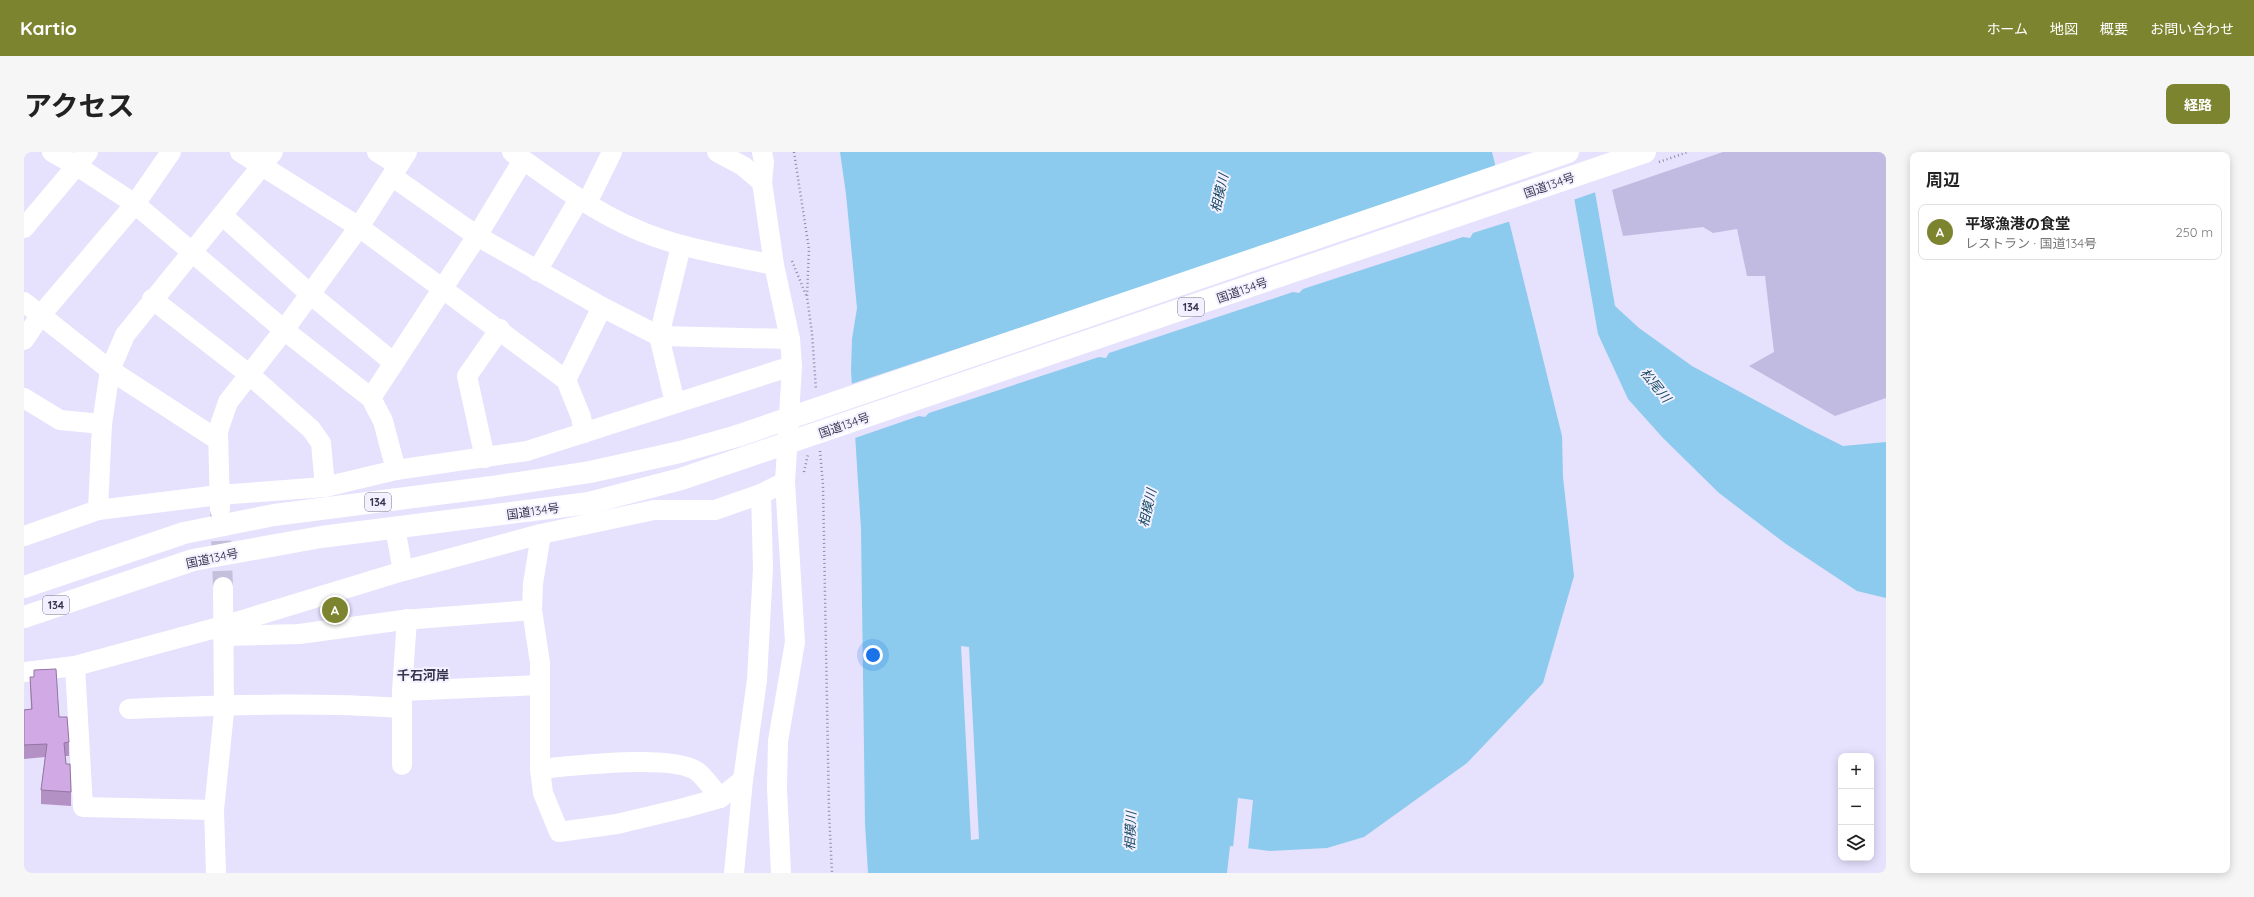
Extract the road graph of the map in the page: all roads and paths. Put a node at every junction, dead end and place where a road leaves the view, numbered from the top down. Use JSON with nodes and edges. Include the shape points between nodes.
{"nodes":[{"id":1,"x":52,"y":152,"type":"edge"},
{"id":2,"x":171,"y":152,"type":"edge"},
{"id":3,"x":240,"y":152,"type":"edge"},
{"id":4,"x":377,"y":152,"type":"edge"},
{"id":5,"x":612,"y":152,"type":"edge"},
{"id":6,"x":717,"y":152,"type":"edge"},
{"id":7,"x":762,"y":152,"type":"edge"},
{"id":8,"x":1568,"y":152,"type":"edge"},
{"id":9,"x":1645,"y":152,"type":"edge"},
{"id":10,"x":518,"y":156,"type":"edge"},
{"id":11,"x":83,"y":159,"type":"edge"},
{"id":12,"x":267,"y":159,"type":"edge"},
{"id":13,"x":399,"y":165,"type":"edge"},
{"id":14,"x":762,"y":182,"type":"junction"},
{"id":15,"x":583,"y":201,"type":"junction"},
{"id":16,"x":135,"y":204,"type":"junction"},
{"id":17,"x":223,"y":216,"type":"junction"},
{"id":18,"x":359,"y":226,"type":"junction"},
{"id":19,"x":24,"y":228,"type":"edge"},
{"id":20,"x":477,"y":236,"type":"junction"},
{"id":21,"x":681,"y":246,"type":"junction"},
{"id":22,"x":192,"y":252,"type":"junction"},
{"id":23,"x":774,"y":265,"type":"junction"},
{"id":24,"x":537,"y":271,"type":"junction"},
{"id":25,"x":444,"y":287,"type":"junction"},
{"id":26,"x":310,"y":294,"type":"junction"},
{"id":27,"x":152,"y":299,"type":"junction"},
{"id":28,"x":24,"y":302,"type":"edge"},
{"id":29,"x":602,"y":307,"type":"junction"},
{"id":30,"x":40,"y":316,"type":"junction"},
{"id":31,"x":500,"y":329,"type":"junction"},
{"id":32,"x":284,"y":330,"type":"junction"},
{"id":33,"x":659,"y":336,"type":"junction"},
{"id":34,"x":790,"y":339,"type":"junction"},
{"id":35,"x":24,"y":340,"type":"edge"},
{"id":36,"x":393,"y":362,"type":"junction"},
{"id":37,"x":792,"y":366,"type":"junction"},
{"id":38,"x":110,"y":370,"type":"junction"},
{"id":39,"x":250,"y":375,"type":"junction"},
{"id":40,"x":566,"y":380,"type":"junction"},
{"id":41,"x":24,"y":398,"type":"edge"},
{"id":42,"x":371,"y":398,"type":"junction"},
{"id":43,"x":675,"y":403,"type":"junction"},
{"id":44,"x":102,"y":424,"type":"junction"},
{"id":45,"x":584,"y":433,"type":"junction"},
{"id":46,"x":218,"y":440,"type":"junction"},
{"id":47,"x":819,"y":448,"type":"dead end"},
{"id":48,"x":485,"y":458,"type":"junction"},
{"id":49,"x":396,"y":470,"type":"junction"},
{"id":50,"x":785,"y":482,"type":"junction"},
{"id":51,"x":325,"y":488,"type":"junction"},
{"id":52,"x":761,"y":494,"type":"junction"},
{"id":53,"x":219,"y":503,"type":"junction"},
{"id":54,"x":98,"y":510,"type":"junction"},
{"id":55,"x":395,"y":528,"type":"junction"},
{"id":56,"x":542,"y":534,"type":"junction"},
{"id":57,"x":24,"y":536,"type":"edge"},
{"id":58,"x":403,"y":571,"type":"junction"},
{"id":59,"x":792,"y":582,"type":"junction"},
{"id":60,"x":223,"y":587,"type":"tunnel mouth"},
{"id":61,"x":762,"y":587,"type":"junction"},
{"id":62,"x":24,"y":588,"type":"edge"},
{"id":63,"x":532,"y":610,"type":"junction"},
{"id":64,"x":24,"y":617,"type":"edge"},
{"id":65,"x":407,"y":619,"type":"junction"},
{"id":66,"x":223,"y":631,"type":"junction"},
{"id":67,"x":75,"y":666,"type":"junction"},
{"id":68,"x":24,"y":672,"type":"edge"},
{"id":69,"x":540,"y":685,"type":"junction"},
{"id":70,"x":402,"y":700,"type":"junction"},
{"id":71,"x":224,"y":705,"type":"junction"},
{"id":72,"x":129,"y":709,"type":"dead end"},
{"id":73,"x":402,"y":765,"type":"dead end"},
{"id":74,"x":540,"y":769,"type":"junction"},
{"id":75,"x":743,"y":780,"type":"junction"},
{"id":76,"x":720,"y":798,"type":"junction"},
{"id":77,"x":214,"y":810,"type":"junction"},
{"id":78,"x":216,"y":873,"type":"edge"},
{"id":79,"x":734,"y":873,"type":"edge"},
{"id":80,"x":781,"y":873,"type":"edge"},
{"id":81,"x":832,"y":873,"type":"edge"}],
"edges":[{"from":1,"to":11,"type":"street"},
{"from":2,"to":16,"type":"street"},
{"from":3,"to":12,"type":"street"},
{"from":4,"to":13,"type":"street"},
{"from":5,"to":15,"type":"street"},
{"from":6,"to":14,"type":"street","via":[[743,166]]},
{"from":7,"to":14,"type":"street"},
{"from":8,"to":62,"type":"highway","name":"国道134号","number":"134","via":[[738,436],[590,472],[492,488],[274,515],[184,533]]},
{"from":9,"to":55,"type":"highway","name":"国道134号","number":"134","via":[[681,479],[589,503]]},
{"from":10,"to":15,"type":"street"},
{"from":10,"to":20,"type":"street"},
{"from":11,"to":16,"type":"street"},
{"from":11,"to":19,"type":"street"},
{"from":12,"to":17,"type":"street"},
{"from":12,"to":18,"type":"street"},
{"from":13,"to":18,"type":"street"},
{"from":13,"to":20,"type":"street"},
{"from":14,"to":23,"type":"street"},
{"from":15,"to":21,"type":"street","via":[[632,228]]},
{"from":15,"to":24,"type":"street"},
{"from":16,"to":22,"type":"street"},
{"from":16,"to":30,"type":"street"},
{"from":17,"to":22,"type":"street"},
{"from":17,"to":26,"type":"street"},
{"from":18,"to":25,"type":"street"},
{"from":18,"to":26,"type":"street"},
{"from":20,"to":24,"type":"street"},
{"from":20,"to":25,"type":"street"},
{"from":21,"to":23,"type":"street"},
{"from":21,"to":33,"type":"street"},
{"from":22,"to":27,"type":"street"},
{"from":22,"to":32,"type":"street"},
{"from":23,"to":34,"type":"street"},
{"from":24,"to":29,"type":"street"},
{"from":25,"to":31,"type":"street"},
{"from":25,"to":36,"type":"street"},
{"from":26,"to":32,"type":"street"},
{"from":26,"to":36,"type":"street"},
{"from":27,"to":38,"type":"street","via":[[125,335]]},
{"from":27,"to":39,"type":"street"},
{"from":28,"to":30,"type":"street"},
{"from":29,"to":33,"type":"street"},
{"from":29,"to":40,"type":"street"},
{"from":30,"to":35,"type":"street"},
{"from":30,"to":38,"type":"street"},
{"from":31,"to":40,"type":"street"},
{"from":31,"to":48,"type":"street","via":[[467,376]]},
{"from":32,"to":39,"type":"street"},
{"from":32,"to":42,"type":"street"},
{"from":33,"to":34,"type":"street"},
{"from":33,"to":43,"type":"street"},
{"from":34,"to":37,"type":"street"},
{"from":36,"to":42,"type":"street"},
{"from":37,"to":43,"type":"street"},
{"from":37,"to":50,"type":"street"},
{"from":38,"to":44,"type":"street"},
{"from":38,"to":46,"type":"street"},
{"from":39,"to":46,"type":"street","via":[[228,402],[218,431]]},
{"from":39,"to":51,"type":"street","via":[[311,429],[322,443]]},
{"from":40,"to":45,"type":"street","via":[[581,417]]},
{"from":41,"to":44,"type":"street","via":[[60,420]]},
{"from":42,"to":49,"type":"street","via":[[383,421]]},
{"from":43,"to":45,"type":"street"},
{"from":44,"to":54,"type":"street"},
{"from":45,"to":48,"type":"street","via":[[527,451]]},
{"from":46,"to":53,"type":"street"},
{"from":47,"to":81,"type":"path","via":[[823,485]]},
{"from":48,"to":49,"type":"street"},
{"from":49,"to":51,"type":"street"},
{"from":50,"to":52,"type":"street"},
{"from":50,"to":59,"type":"street"},
{"from":51,"to":53,"type":"street"},
{"from":52,"to":56,"type":"street","via":[[716,510],[654,510]]},
{"from":52,"to":61,"type":"street"},
{"from":53,"to":54,"type":"street"},
{"from":54,"to":57,"type":"street"},
{"from":55,"to":58,"type":"street"},
{"from":55,"to":64,"type":"highway","name":"国道134号","number":"134","via":[[321,537],[193,560]]},
{"from":56,"to":58,"type":"street"},
{"from":56,"to":63,"type":"street","via":[[533,584]]},
{"from":58,"to":66,"type":"street"},
{"from":59,"to":61,"type":"street"},
{"from":59,"to":80,"type":"street","via":[[795,642],[778,749]]},
{"from":60,"to":66,"type":"street"},
{"from":61,"to":75,"type":"street","via":[[757,680]]},
{"from":63,"to":65,"type":"street"},
{"from":63,"to":69,"type":"street","via":[[540,663]]},
{"from":65,"to":66,"type":"street","via":[[299,634]]},
{"from":65,"to":70,"type":"street"},
{"from":66,"to":67,"type":"street"},
{"from":66,"to":71,"type":"street"},
{"from":67,"to":68,"type":"street"},
{"from":67,"to":77,"type":"street","via":[[83,807]]},
{"from":69,"to":70,"type":"street"},
{"from":69,"to":74,"type":"street"},
{"from":70,"to":71,"type":"street","via":[[353,705]]},
{"from":70,"to":73,"type":"street"},
{"from":71,"to":72,"type":"street"},
{"from":71,"to":77,"type":"street"},
{"from":74,"to":76,"type":"street","via":[[622,762],[671,763],[697,771]]},
{"from":74,"to":76,"type":"street","via":[[543,793],[559,832],[618,824]]},
{"from":75,"to":76,"type":"street"},
{"from":75,"to":79,"type":"street"},
{"from":77,"to":78,"type":"street"}]}
